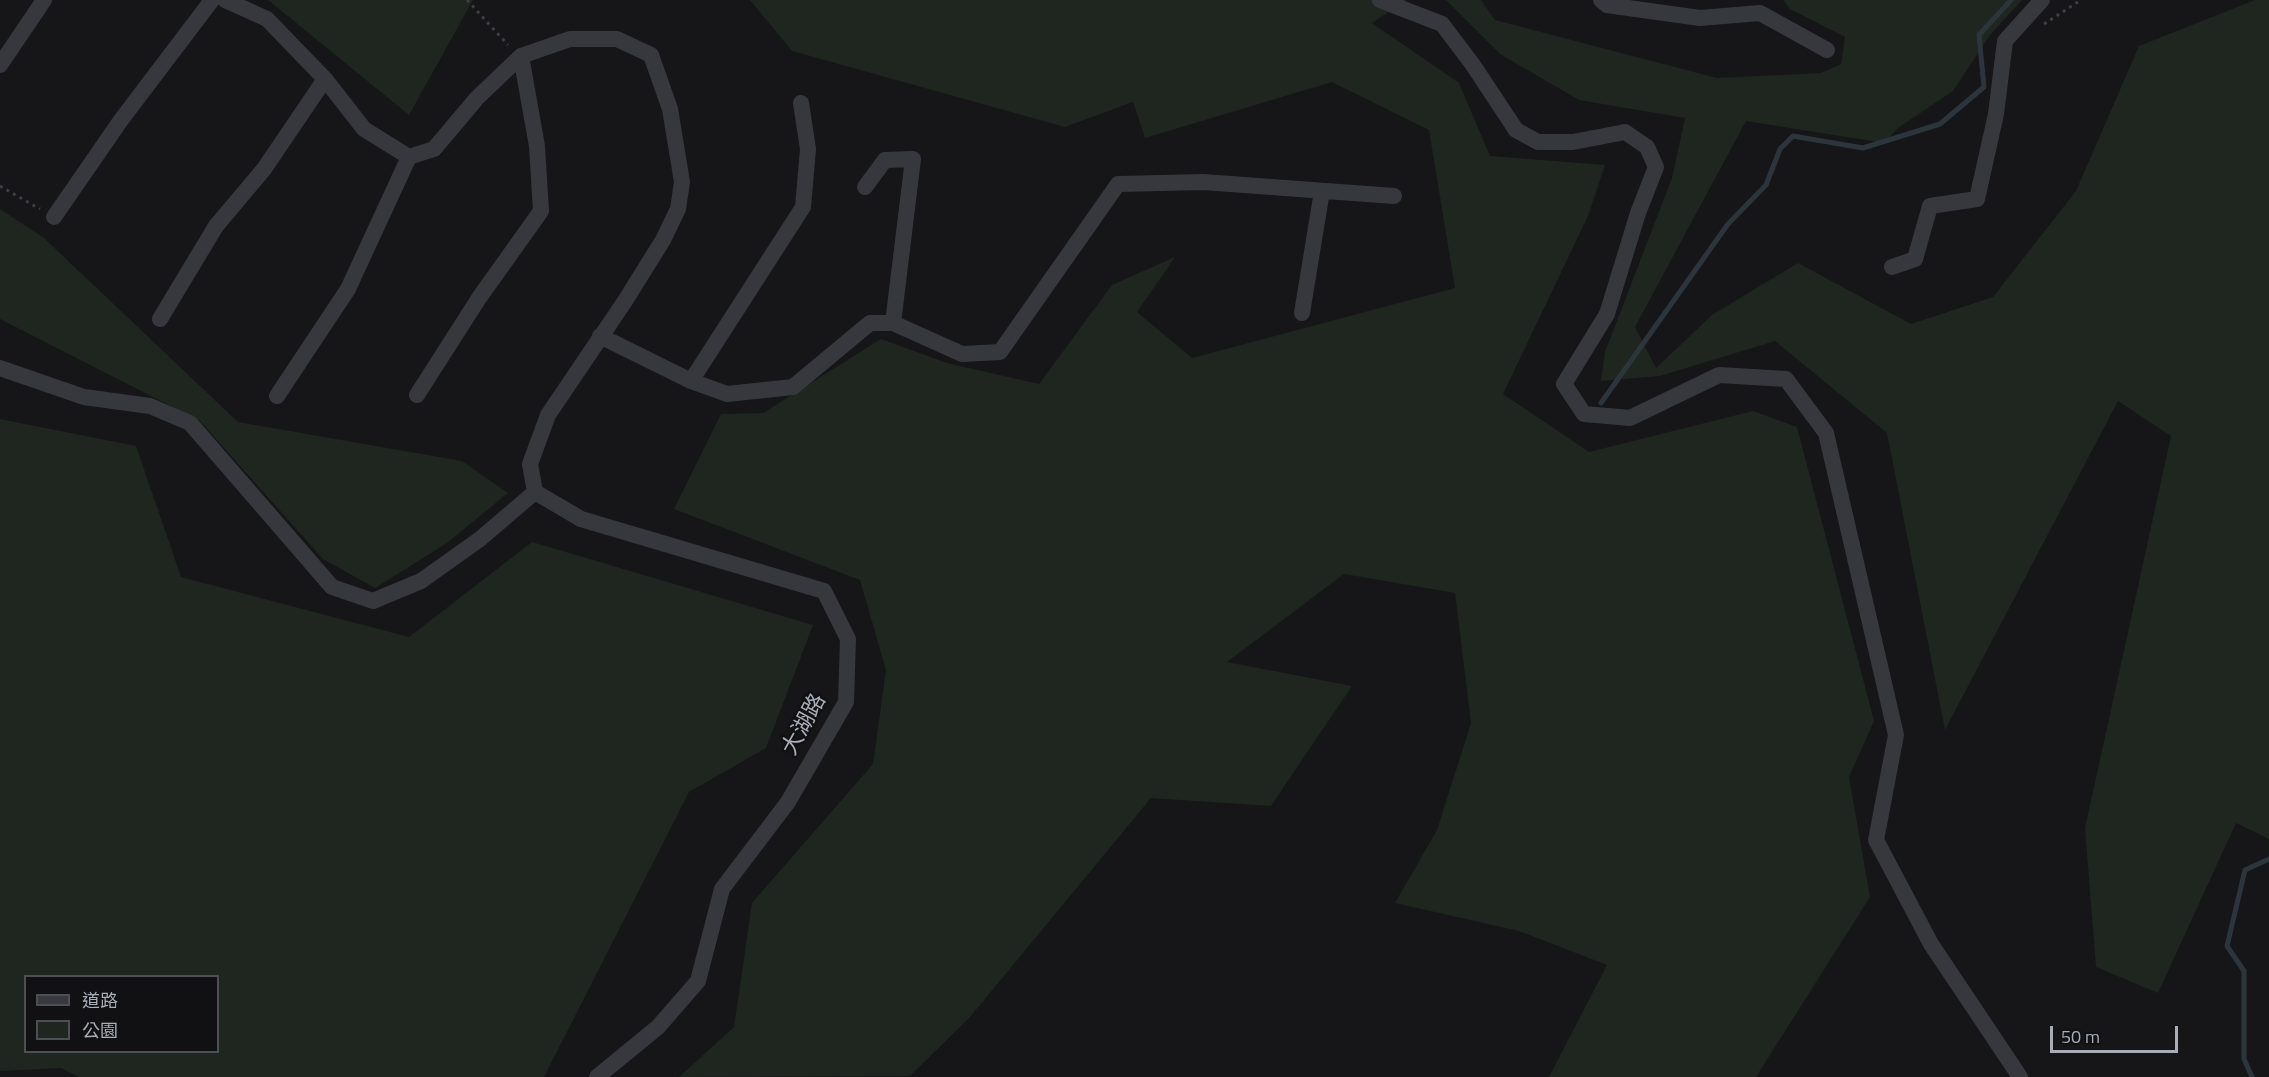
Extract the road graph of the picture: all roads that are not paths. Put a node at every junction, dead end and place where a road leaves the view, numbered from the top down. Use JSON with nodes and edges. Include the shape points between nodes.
{"nodes":[{"id":1,"x":44,"y":0,"type":"edge"},
{"id":2,"x":212,"y":0,"type":"edge"},
{"id":3,"x":225,"y":0,"type":"edge"},
{"id":4,"x":1380,"y":0,"type":"edge"},
{"id":5,"x":1601,"y":0,"type":"edge"},
{"id":6,"x":2042,"y":0,"type":"edge"},
{"id":7,"x":515,"y":50,"type":"junction"},
{"id":8,"x":1827,"y":50,"type":"dead end"},
{"id":9,"x":0,"y":65,"type":"edge"},
{"id":10,"x":325,"y":79,"type":"junction"},
{"id":11,"x":801,"y":103,"type":"dead end"},
{"id":12,"x":409,"y":158,"type":"junction"},
{"id":13,"x":865,"y":187,"type":"dead end"},
{"id":14,"x":1322,"y":191,"type":"junction"},
{"id":15,"x":1394,"y":196,"type":"dead end"},
{"id":16,"x":54,"y":217,"type":"road end"},
{"id":17,"x":1892,"y":267,"type":"dead end"},
{"id":18,"x":1302,"y":313,"type":"dead end"},
{"id":19,"x":160,"y":319,"type":"dead end"},
{"id":20,"x":893,"y":323,"type":"junction"},
{"id":21,"x":600,"y":336,"type":"junction"},
{"id":22,"x":0,"y":368,"type":"edge"},
{"id":23,"x":691,"y":381,"type":"junction"},
{"id":24,"x":417,"y":395,"type":"dead end"},
{"id":25,"x":277,"y":396,"type":"dead end"},
{"id":26,"x":535,"y":492,"type":"junction"},
{"id":27,"x":597,"y":1077,"type":"edge"},
{"id":28,"x":2020,"y":1077,"type":"edge"}],
"edges":[{"from":1,"to":9,"type":"street"},
{"from":2,"to":16,"type":"street"},
{"from":3,"to":10,"type":"street","via":[[267,19]]},
{"from":4,"to":28,"type":"street","via":[[1442,24],[1516,130],[1538,142],[1573,142],[1626,132],[1647,147],[1656,167],[1607,314],[1564,384],[1584,414],[1630,418],[1719,375],[1786,379],[1826,433],[1896,735],[1876,840],[1930,944]]},
{"from":5,"to":8,"type":"street","via":[[1607,5],[1700,18],[1760,13]]},
{"from":6,"to":17,"type":"street","via":[[2005,41],[1996,114],[1977,199],[1930,206],[1915,259]]},
{"from":7,"to":12,"type":"street","via":[[434,150]]},
{"from":7,"to":21,"type":"street","via":[[570,39],[617,39],[651,55],[670,109],[682,182],[678,209],[626,301]]},
{"from":7,"to":24,"type":"street","via":[[537,146],[541,211]]},
{"from":10,"to":12,"type":"street","via":[[364,129]]},
{"from":10,"to":19,"type":"street","via":[[264,169],[216,226]]},
{"from":11,"to":23,"type":"street","via":[[808,150],[803,207]]},
{"from":12,"to":25,"type":"street","via":[[348,289]]},
{"from":13,"to":20,"type":"street","via":[[885,160],[913,159]]},
{"from":14,"to":15,"type":"street"},
{"from":14,"to":18,"type":"street"},
{"from":14,"to":20,"type":"street","via":[[1203,182],[1118,184],[1000,352],[962,354]]},
{"from":20,"to":23,"type":"street","via":[[870,323],[793,387],[727,394]]},
{"from":21,"to":23,"type":"street"},
{"from":21,"to":26,"type":"street","via":[[548,415],[530,464]]},
{"from":22,"to":26,"type":"street","via":[[84,397],[150,405],[190,423],[332,587],[373,601],[421,581],[480,539]]},
{"from":26,"to":27,"type":"street","name":"大湖路","via":[[581,519],[824,591],[848,639],[846,702],[788,802],[722,889],[698,981],[658,1028]]}]}
